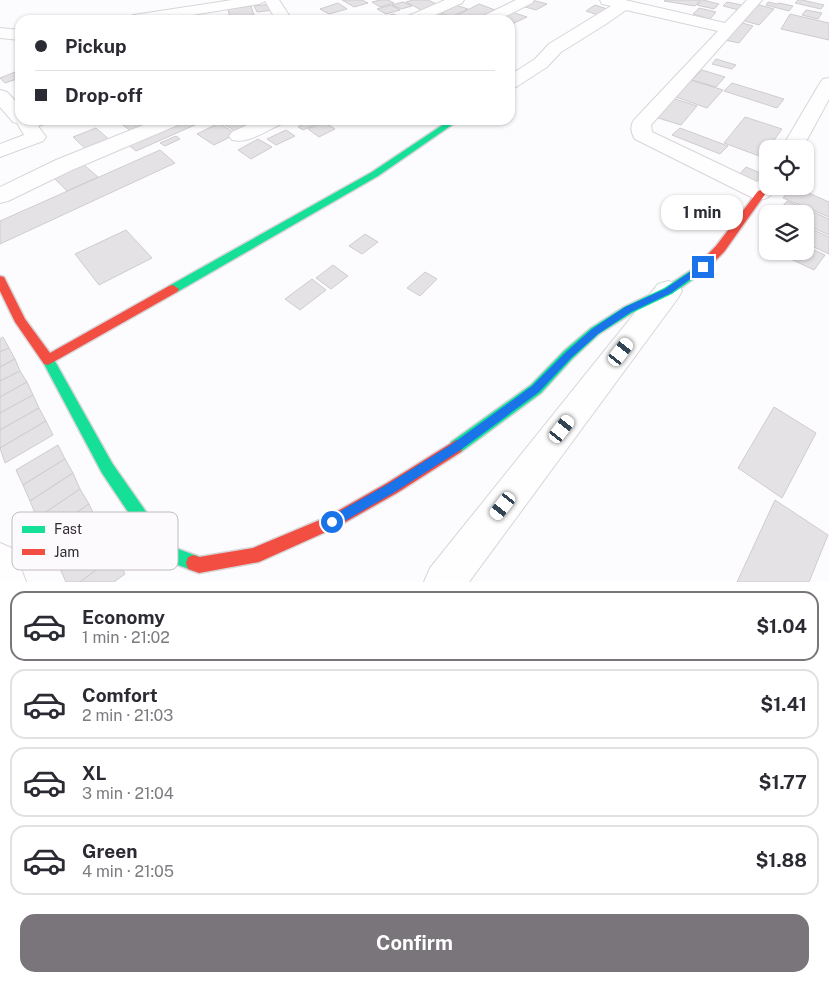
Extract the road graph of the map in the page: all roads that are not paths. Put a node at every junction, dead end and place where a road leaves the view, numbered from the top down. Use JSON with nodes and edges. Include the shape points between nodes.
{"nodes":[{"id":1,"x":259,"y":0,"type":"edge"},
{"id":2,"x":272,"y":0,"type":"edge"},
{"id":3,"x":457,"y":0,"type":"edge"},
{"id":4,"x":527,"y":0,"type":"edge"},
{"id":5,"x":603,"y":0,"type":"edge"},
{"id":6,"x":755,"y":0,"type":"edge"},
{"id":7,"x":624,"y":4,"type":"junction"},
{"id":8,"x":646,"y":4,"type":"edge"},
{"id":9,"x":165,"y":15,"type":"edge"},
{"id":10,"x":281,"y":15,"type":"edge"},
{"id":11,"x":422,"y":15,"type":"edge"},
{"id":12,"x":496,"y":15,"type":"edge"},
{"id":13,"x":728,"y":28,"type":"junction"},
{"id":14,"x":0,"y":33,"type":"edge"},
{"id":15,"x":15,"y":34,"type":"edge"},
{"id":16,"x":515,"y":80,"type":"edge"},
{"id":17,"x":829,"y":83,"type":"edge"},
{"id":18,"x":0,"y":96,"type":"edge"},
{"id":19,"x":15,"y":110,"type":"edge"},
{"id":20,"x":29,"y":125,"type":"edge"},
{"id":21,"x":161,"y":125,"type":"edge"},
{"id":22,"x":263,"y":125,"type":"edge"},
{"id":23,"x":448,"y":125,"type":"edge"},
{"id":24,"x":239,"y":136,"type":"dead end"},
{"id":25,"x":796,"y":140,"type":"edge"},
{"id":26,"x":0,"y":151,"type":"edge"},
{"id":27,"x":759,"y":187,"type":"edge"},
{"id":28,"x":760,"y":195,"type":"edge"},
{"id":29,"x":0,"y":196,"type":"edge"},
{"id":30,"x":0,"y":280,"type":"edge"},
{"id":31,"x":668,"y":291,"type":"junction"},
{"id":32,"x":48,"y":360,"type":"junction"},
{"id":33,"x":138,"y":512,"type":"edge"},
{"id":34,"x":178,"y":558,"type":"edge"},
{"id":35,"x":0,"y":563,"type":"edge"},
{"id":36,"x":208,"y":573,"type":"edge"},
{"id":37,"x":6,"y":582,"type":"edge"},
{"id":38,"x":444,"y":582,"type":"edge"}],
"edges":[{"from":1,"to":9,"type":"street"},
{"from":2,"to":10,"type":"street"},
{"from":3,"to":11,"type":"street"},
{"from":4,"to":12,"type":"street"},
{"from":5,"to":7,"type":"street"},
{"from":6,"to":13,"type":"street"},
{"from":7,"to":8,"type":"street"},
{"from":7,"to":16,"type":"street","via":[[554,48],[540,63]]},
{"from":8,"to":13,"type":"street"},
{"from":13,"to":27,"type":"street","via":[[641,124],[642,135]]},
{"from":14,"to":15,"type":"street"},
{"from":17,"to":25,"type":"street"},
{"from":18,"to":19,"type":"street"},
{"from":20,"to":26,"type":"street","via":[[36,137]]},
{"from":21,"to":29,"type":"street","via":[[64,165]]},
{"from":22,"to":24,"type":"street"},
{"from":23,"to":32,"type":"street","via":[[375,174]]},
{"from":28,"to":31,"type":"street","via":[[703,267]]},
{"from":30,"to":32,"type":"street","via":[[21,322]]},
{"from":31,"to":36,"type":"street","via":[[628,310],[595,331],[536,389],[455,448],[392,488],[332,522]]},
{"from":31,"to":38,"type":"street"},
{"from":32,"to":33,"type":"street","via":[[108,468]]},
{"from":34,"to":36,"type":"street"},
{"from":35,"to":37,"type":"street"}]}
